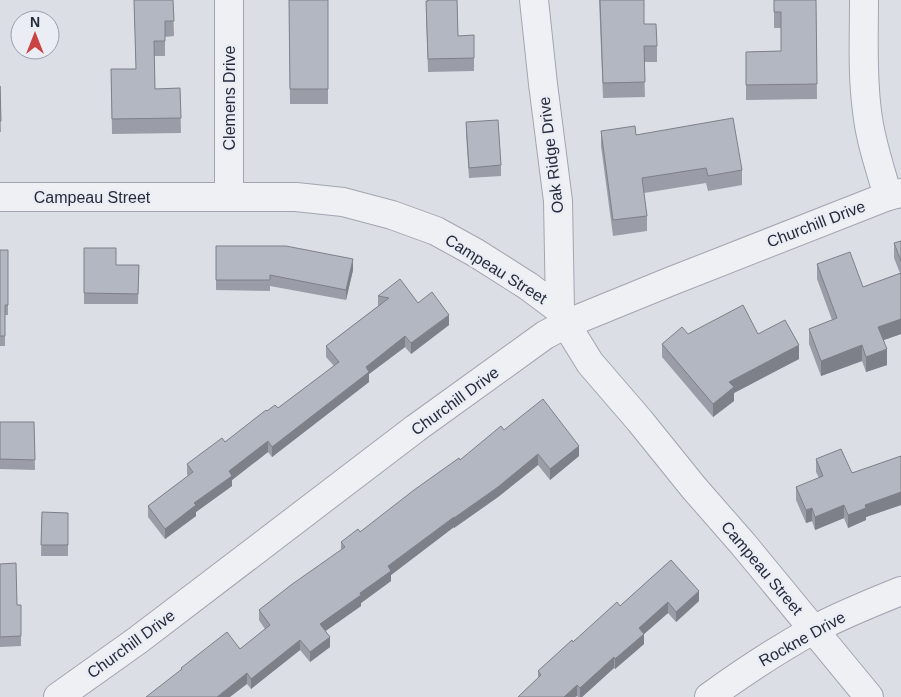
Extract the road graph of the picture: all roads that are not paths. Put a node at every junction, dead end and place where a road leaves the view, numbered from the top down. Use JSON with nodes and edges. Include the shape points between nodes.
{"nodes":[{"id":1,"x":229,"y":0,"type":"edge"},
{"id":2,"x":534,"y":0,"type":"edge"},
{"id":3,"x":864,"y":0,"type":"edge"},
{"id":4,"x":894,"y":194,"type":"edge"},
{"id":5,"x":0,"y":197,"type":"edge"},
{"id":6,"x":229,"y":197,"type":"junction"},
{"id":7,"x":563,"y":317,"type":"junction"},
{"id":8,"x":901,"y":591,"type":"edge"},
{"id":9,"x":814,"y":630,"type":"junction"},
{"id":10,"x":58,"y":697,"type":"edge"},
{"id":11,"x":709,"y":697,"type":"edge"},
{"id":12,"x":869,"y":697,"type":"edge"}],
"edges":[{"from":1,"to":6,"type":"street","name":"Clemens Drive"},
{"from":2,"to":7,"type":"street","name":"Oak Ridge Drive","via":[[558,201]]},
{"from":3,"to":4,"type":"street","via":[[867,112],[873,144]]},
{"from":4,"to":7,"type":"street","name":"Churchill Drive","via":[[679,278]]},
{"from":5,"to":6,"type":"street","name":"Campeau Street"},
{"from":6,"to":7,"type":"street","name":"Campeau Street","via":[[296,197],[343,202],[392,215],[436,231],[476,253],[528,286]]},
{"from":7,"to":9,"type":"street","name":"Campeau Street","via":[[590,363]]},
{"from":7,"to":10,"type":"street","name":"Churchill Drive","via":[[138,640]]},
{"from":8,"to":9,"type":"street","name":"Rockne Drive"},
{"from":9,"to":11,"type":"street","name":"Rockne Drive"},
{"from":9,"to":12,"type":"street","name":"Campeau Street"}]}
